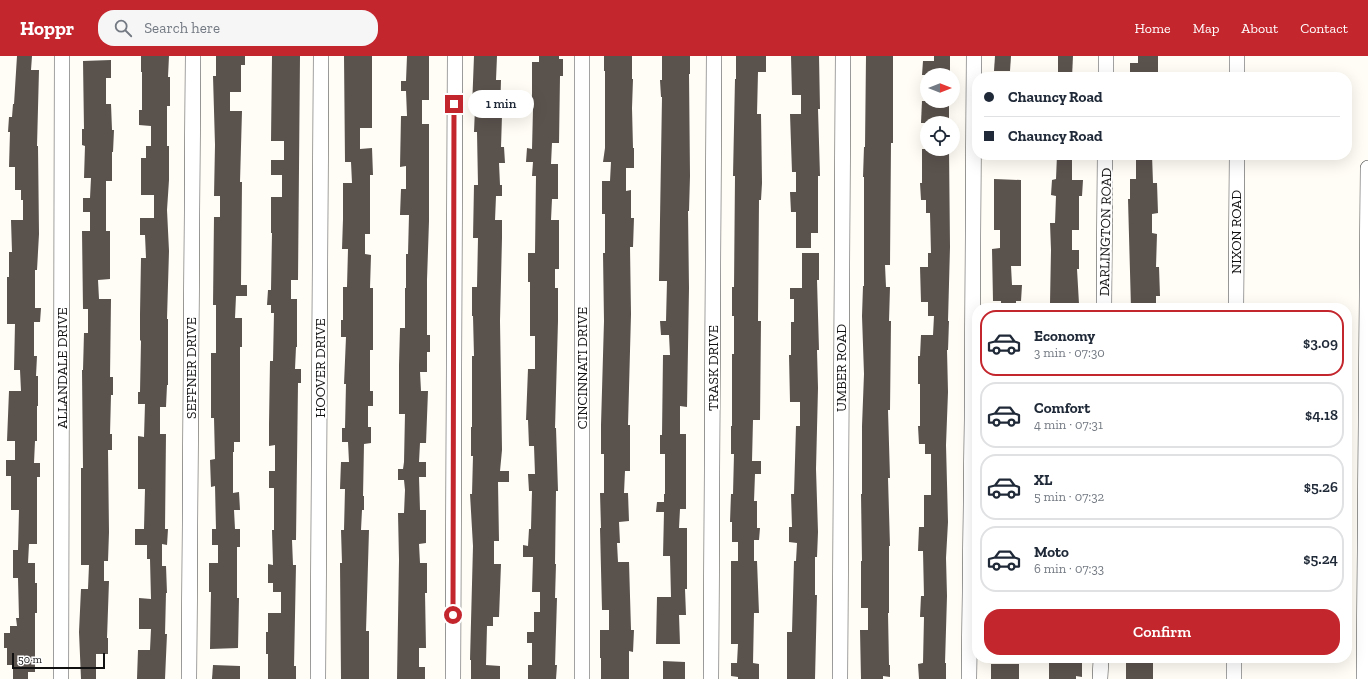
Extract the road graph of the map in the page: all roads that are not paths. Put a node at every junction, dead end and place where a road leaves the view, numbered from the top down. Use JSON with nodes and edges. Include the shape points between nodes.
{"nodes":[{"id":1,"x":62,"y":56,"type":"edge"},
{"id":2,"x":193,"y":56,"type":"edge"},
{"id":3,"x":321,"y":56,"type":"edge"},
{"id":4,"x":455,"y":56,"type":"edge"},
{"id":5,"x":582,"y":56,"type":"edge"},
{"id":6,"x":714,"y":56,"type":"edge"},
{"id":7,"x":843,"y":56,"type":"edge"},
{"id":8,"x":974,"y":56,"type":"edge"},
{"id":9,"x":1106,"y":56,"type":"edge"},
{"id":10,"x":1237,"y":56,"type":"edge"},
{"id":11,"x":974,"y":72,"type":"edge"},
{"id":12,"x":1106,"y":72,"type":"edge"},
{"id":13,"x":1237,"y":72,"type":"edge"},
{"id":14,"x":974,"y":160,"type":"edge"},
{"id":15,"x":1105,"y":160,"type":"edge"},
{"id":16,"x":1237,"y":160,"type":"edge"},
{"id":17,"x":1368,"y":168,"type":"edge"},
{"id":18,"x":1367,"y":284,"type":"edge"},
{"id":19,"x":975,"y":303,"type":"edge"},
{"id":20,"x":1104,"y":303,"type":"edge"},
{"id":21,"x":1236,"y":303,"type":"edge"},
{"id":22,"x":972,"y":549,"type":"edge"},
{"id":23,"x":1367,"y":555,"type":"edge"},
{"id":24,"x":1101,"y":663,"type":"edge"},
{"id":25,"x":1234,"y":663,"type":"edge"},
{"id":26,"x":61,"y":679,"type":"edge"},
{"id":27,"x":188,"y":679,"type":"edge"},
{"id":28,"x":318,"y":679,"type":"edge"},
{"id":29,"x":453,"y":679,"type":"edge"},
{"id":30,"x":582,"y":679,"type":"edge"},
{"id":31,"x":711,"y":679,"type":"edge"},
{"id":32,"x":840,"y":679,"type":"edge"},
{"id":33,"x":969,"y":679,"type":"edge"},
{"id":34,"x":1100,"y":679,"type":"edge"},
{"id":35,"x":1234,"y":679,"type":"edge"},
{"id":36,"x":1364,"y":679,"type":"edge"}],
"edges":[{"from":1,"to":26,"type":"street","name":"ALLANDALE DRIVE"},
{"from":2,"to":27,"type":"street","name":"SEFFNER DRIVE"},
{"from":3,"to":28,"type":"street","name":"HOOVER DRIVE"},
{"from":4,"to":29,"type":"street"},
{"from":5,"to":30,"type":"street","name":"CINCINNATI DRIVE"},
{"from":6,"to":31,"type":"street","name":"TRASK DRIVE"},
{"from":7,"to":32,"type":"street","name":"UMBER ROAD"},
{"from":8,"to":11,"type":"street"},
{"from":9,"to":12,"type":"street"},
{"from":10,"to":13,"type":"street"},
{"from":14,"to":19,"type":"street"},
{"from":15,"to":20,"type":"street","name":"DARLINGTON ROAD"},
{"from":16,"to":21,"type":"street","name":"NIXON ROAD"},
{"from":17,"to":18,"type":"street"},
{"from":18,"to":23,"type":"street"},
{"from":22,"to":33,"type":"street"},
{"from":23,"to":36,"type":"street"},
{"from":24,"to":34,"type":"street"},
{"from":25,"to":35,"type":"street"}]}
